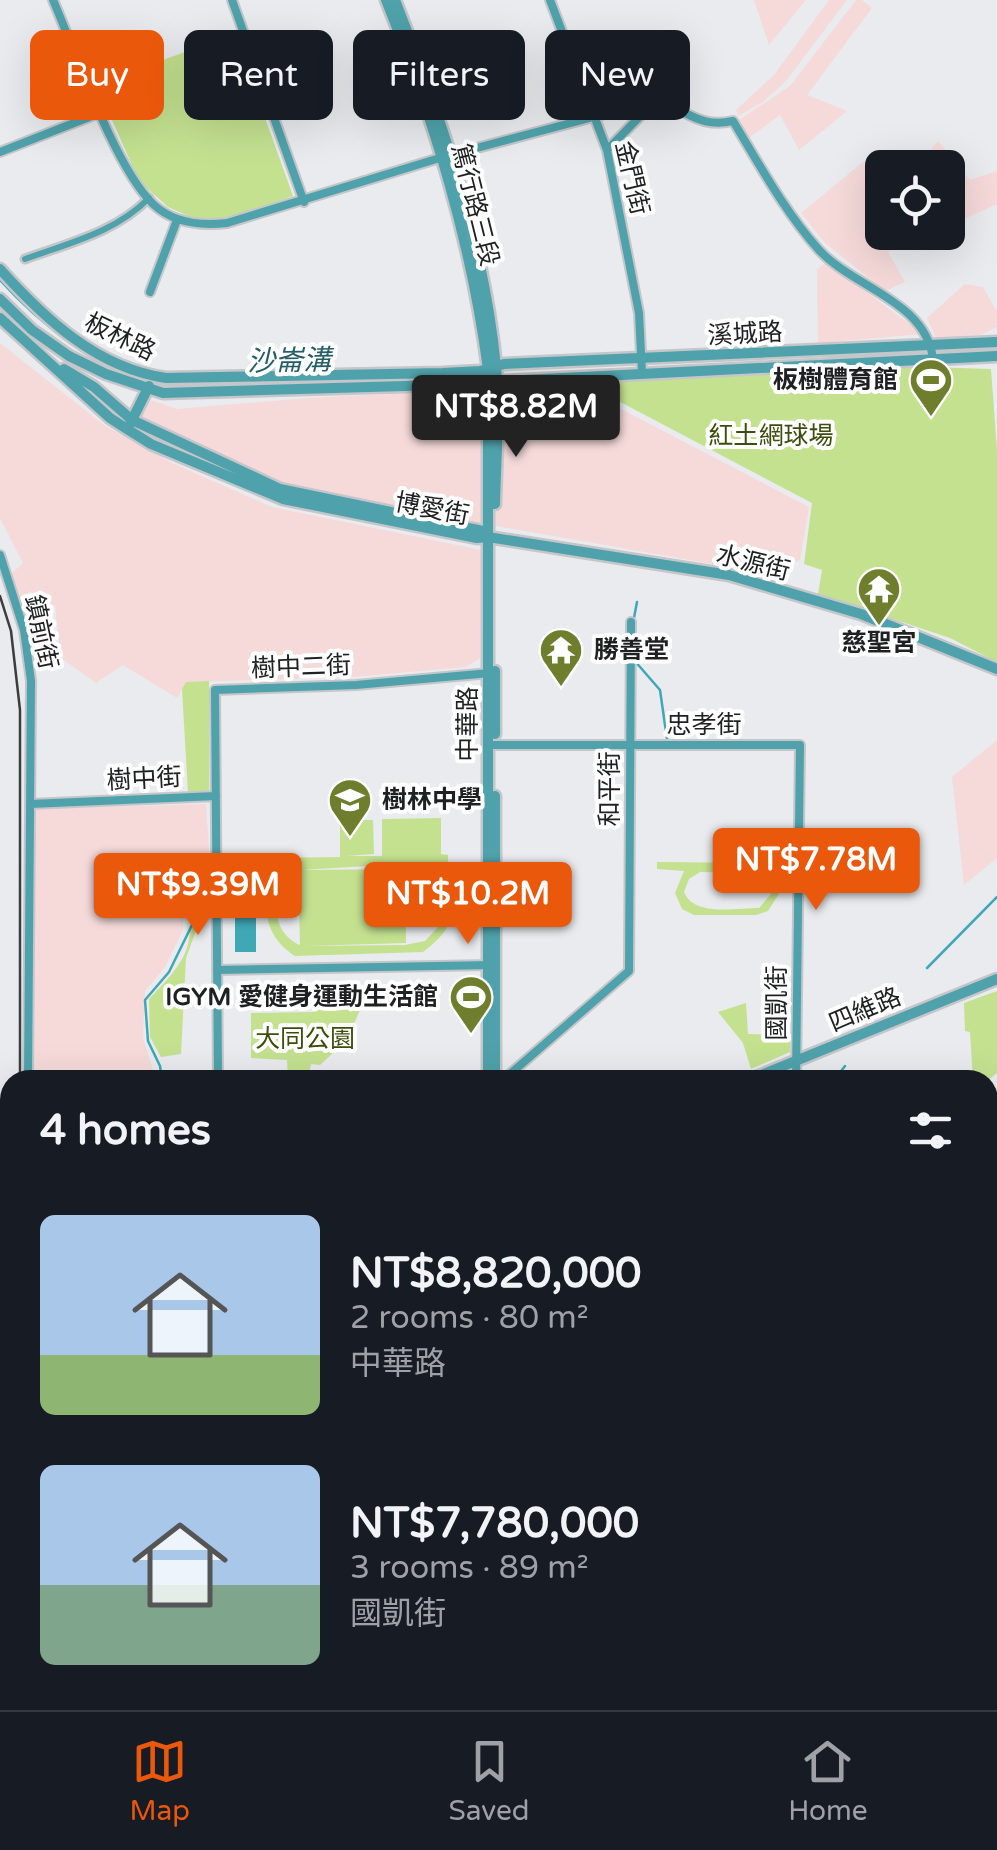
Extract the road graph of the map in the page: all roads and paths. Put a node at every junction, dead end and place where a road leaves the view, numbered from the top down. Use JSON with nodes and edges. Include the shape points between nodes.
{"nodes":[{"id":1,"x":53,"y":0,"type":"edge"},
{"id":2,"x":232,"y":0,"type":"edge"},
{"id":3,"x":386,"y":0,"type":"edge"},
{"id":4,"x":395,"y":0,"type":"edge"},
{"id":5,"x":550,"y":0,"type":"edge"},
{"id":6,"x":66,"y":30,"type":"edge"},
{"id":7,"x":561,"y":30,"type":"edge"},
{"id":8,"x":82,"y":120,"type":"edge"},
{"id":9,"x":106,"y":120,"type":"edge"},
{"id":10,"x":576,"y":120,"type":"edge"},
{"id":11,"x":596,"y":120,"type":"edge"},
{"id":12,"x":607,"y":150,"type":"junction"},
{"id":13,"x":0,"y":152,"type":"edge"},
{"id":14,"x":448,"y":156,"type":"junction"},
{"id":15,"x":148,"y":198,"type":"junction"},
{"id":16,"x":304,"y":202,"type":"junction"},
{"id":17,"x":177,"y":220,"type":"junction"},
{"id":18,"x":25,"y":259,"type":"dead end"},
{"id":19,"x":0,"y":269,"type":"edge"},
{"id":20,"x":150,"y":292,"type":"dead end"},
{"id":21,"x":0,"y":299,"type":"edge"},
{"id":22,"x":0,"y":318,"type":"edge"},
{"id":23,"x":997,"y":342,"type":"edge"},
{"id":24,"x":931,"y":343,"type":"junction"},
{"id":25,"x":997,"y":356,"type":"edge"},
{"id":26,"x":292,"y":358,"type":"dead end"},
{"id":27,"x":642,"y":358,"type":"junction"},
{"id":28,"x":933,"y":359,"type":"junction"},
{"id":29,"x":642,"y":373,"type":"junction"},
{"id":30,"x":293,"y":374,"type":"junction"},
{"id":31,"x":492,"y":374,"type":"junction"},
{"id":32,"x":155,"y":376,"type":"junction"},
{"id":33,"x":146,"y":390,"type":"junction"},
{"id":34,"x":130,"y":424,"type":"junction"},
{"id":35,"x":491,"y":538,"type":"junction"},
{"id":36,"x":0,"y":554,"type":"edge"},
{"id":37,"x":630,"y":622,"type":"dead end"},
{"id":38,"x":997,"y":669,"type":"edge"},
{"id":39,"x":491,"y":673,"type":"junction"},
{"id":40,"x":491,"y":745,"type":"junction"},
{"id":41,"x":630,"y":745,"type":"junction"},
{"id":42,"x":800,"y":745,"type":"joint"},
{"id":43,"x":216,"y":796,"type":"junction"},
{"id":44,"x":30,"y":804,"type":"junction"},
{"id":45,"x":491,"y":965,"type":"junction"},
{"id":46,"x":217,"y":970,"type":"junction"},
{"id":47,"x":997,"y":978,"type":"edge"},
{"id":48,"x":798,"y":1060,"type":"junction"},
{"id":49,"x":28,"y":1070,"type":"edge"},
{"id":50,"x":218,"y":1070,"type":"edge"},
{"id":51,"x":492,"y":1070,"type":"edge"},
{"id":52,"x":514,"y":1070,"type":"edge"},
{"id":53,"x":774,"y":1070,"type":"edge"},
{"id":54,"x":797,"y":1070,"type":"edge"}],
"edges":[{"from":1,"to":6,"type":"street"},
{"from":2,"to":16,"type":"street"},
{"from":3,"to":14,"type":"street","name":"篤行路三段"},
{"from":4,"to":14,"type":"street","name":"篤行路三段"},
{"from":5,"to":7,"type":"street","name":"金門街"},
{"from":8,"to":13,"type":"street"},
{"from":9,"to":15,"type":"street"},
{"from":10,"to":14,"type":"street"},
{"from":11,"to":12,"type":"street","name":"金門街"},
{"from":12,"to":24,"type":"street","via":[[654,102],[713,126],[733,121],[821,252],[920,322]]},
{"from":12,"to":27,"type":"street","name":"金門街"},
{"from":14,"to":16,"type":"street"},
{"from":14,"to":31,"type":"street","name":"篤行路三段"},
{"from":15,"to":17,"type":"street"},
{"from":15,"to":18,"type":"street","via":[[114,226]]},
{"from":16,"to":17,"type":"street","via":[[227,223]]},
{"from":17,"to":20,"type":"street"},
{"from":19,"to":32,"type":"street","name":"板林路","via":[[78,342]]},
{"from":21,"to":33,"type":"street","via":[[69,356]]},
{"from":22,"to":34,"type":"street","name":"博愛街","via":[[94,387]]},
{"from":23,"to":24,"type":"street","name":"溪城路"},
{"from":24,"to":27,"type":"street","name":"溪城路"},
{"from":24,"to":28,"type":"street"},
{"from":25,"to":28,"type":"street","name":"溪城路"},
{"from":26,"to":30,"type":"street"},
{"from":27,"to":29,"type":"street","name":"金門街"},
{"from":27,"to":31,"type":"street","name":"溪城路"},
{"from":28,"to":29,"type":"street","name":"溪城路"},
{"from":29,"to":31,"type":"street","name":"溪城路"},
{"from":30,"to":31,"type":"street","name":"板林路"},
{"from":30,"to":32,"type":"street","name":"板林路"},
{"from":31,"to":33,"type":"street","name":"板林路","via":[[230,392]]},
{"from":31,"to":35,"type":"street","name":"中華路"},
{"from":32,"to":33,"type":"street"},
{"from":33,"to":34,"type":"street"},
{"from":34,"to":35,"type":"street","name":"博愛街","via":[[280,489]]},
{"from":35,"to":38,"type":"street","name":"水源街","via":[[729,576],[861,614]]},
{"from":35,"to":39,"type":"street","name":"中華路"},
{"from":36,"to":44,"type":"street","name":"鎮前街","via":[[24,630],[31,681]]},
{"from":37,"to":41,"type":"street","name":"和平街"},
{"from":39,"to":40,"type":"street","name":"中華路"},
{"from":39,"to":43,"type":"street","name":"樹中二街","via":[[215,690]]},
{"from":40,"to":41,"type":"street","name":"忠孝街"},
{"from":40,"to":45,"type":"street","name":"中華路"},
{"from":41,"to":42,"type":"street","name":"忠孝街"},
{"from":41,"to":52,"type":"street","name":"和平街","via":[[628,971]]},
{"from":42,"to":48,"type":"street","name":"國凱街"},
{"from":43,"to":44,"type":"street","name":"樹中街"},
{"from":43,"to":46,"type":"street","name":"樹中街"},
{"from":44,"to":49,"type":"street","name":"鎮前街"},
{"from":45,"to":46,"type":"street"},
{"from":45,"to":51,"type":"street","name":"中華路"},
{"from":46,"to":50,"type":"street","name":"樹中街"},
{"from":47,"to":48,"type":"street","name":"四維路"},
{"from":48,"to":53,"type":"street","name":"四維路"},
{"from":48,"to":54,"type":"street","name":"國凱街"}]}
